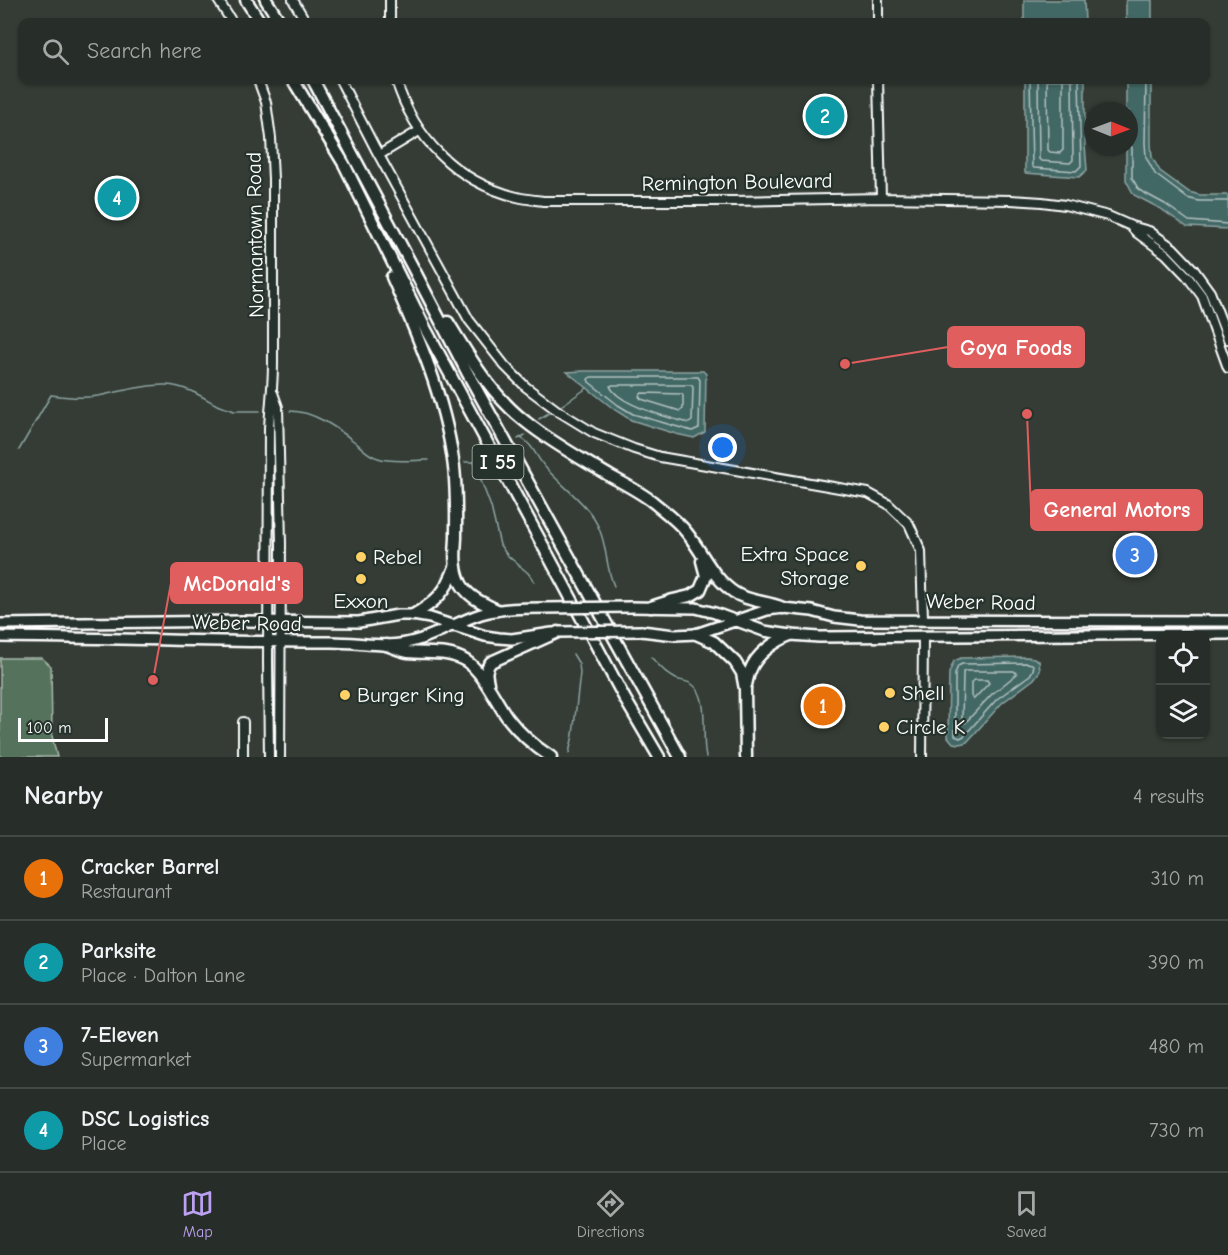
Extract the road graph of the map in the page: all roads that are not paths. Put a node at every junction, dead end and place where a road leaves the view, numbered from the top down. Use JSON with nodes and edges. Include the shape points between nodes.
{"nodes":[{"id":1,"x":218,"y":0,"type":"edge"},
{"id":2,"x":246,"y":0,"type":"edge"},
{"id":3,"x":266,"y":0,"type":"edge"},
{"id":4,"x":293,"y":0,"type":"edge"},
{"id":5,"x":390,"y":0,"type":"edge"},
{"id":6,"x":878,"y":0,"type":"edge"},
{"id":7,"x":229,"y":18,"type":"edge"},
{"id":8,"x":257,"y":18,"type":"edge"},
{"id":9,"x":277,"y":18,"type":"edge"},
{"id":10,"x":304,"y":18,"type":"edge"},
{"id":11,"x":390,"y":18,"type":"edge"},
{"id":12,"x":878,"y":18,"type":"edge"},
{"id":13,"x":259,"y":84,"type":"edge"},
{"id":14,"x":295,"y":84,"type":"edge"},
{"id":15,"x":315,"y":84,"type":"edge"},
{"id":16,"x":342,"y":84,"type":"edge"},
{"id":17,"x":397,"y":84,"type":"edge"},
{"id":18,"x":878,"y":84,"type":"edge"},
{"id":19,"x":419,"y":131,"type":"junction"},
{"id":20,"x":379,"y":155,"type":"junction"},
{"id":21,"x":344,"y":164,"type":"junction"},
{"id":22,"x":881,"y":198,"type":"junction"},
{"id":23,"x":1131,"y":226,"type":"junction"},
{"id":24,"x":412,"y":266,"type":"junction"},
{"id":25,"x":1228,"y":339,"type":"edge"},
{"id":26,"x":1228,"y":368,"type":"edge"},
{"id":27,"x":273,"y":392,"type":"junction"},
{"id":28,"x":697,"y":548,"type":"junction"},
{"id":29,"x":455,"y":567,"type":"junction"},
{"id":30,"x":651,"y":607,"type":"junction"},
{"id":31,"x":783,"y":608,"type":"junction"},
{"id":32,"x":497,"y":610,"type":"junction"},
{"id":33,"x":413,"y":615,"type":"junction"},
{"id":34,"x":923,"y":619,"type":"junction"},
{"id":35,"x":736,"y":620,"type":"junction"},
{"id":36,"x":268,"y":621,"type":"junction"},
{"id":37,"x":280,"y":621,"type":"junction"},
{"id":38,"x":1228,"y":621,"type":"edge"},
{"id":39,"x":0,"y":624,"type":"edge"},
{"id":40,"x":454,"y":626,"type":"junction"},
{"id":41,"x":558,"y":632,"type":"junction"},
{"id":42,"x":696,"y":634,"type":"junction"},
{"id":43,"x":1228,"y":634,"type":"edge"},
{"id":44,"x":791,"y":635,"type":"junction"},
{"id":45,"x":0,"y":637,"type":"edge"},
{"id":46,"x":923,"y":637,"type":"junction"},
{"id":47,"x":268,"y":642,"type":"junction"},
{"id":48,"x":279,"y":642,"type":"junction"},
{"id":49,"x":386,"y":645,"type":"junction"},
{"id":50,"x":745,"y":689,"type":"junction"},
{"id":51,"x":491,"y":692,"type":"junction"},
{"id":52,"x":243,"y":722,"type":"dead end"},
{"id":53,"x":243,"y":757,"type":"edge"},
{"id":54,"x":269,"y":757,"type":"edge"},
{"id":55,"x":280,"y":757,"type":"edge"},
{"id":56,"x":551,"y":757,"type":"edge"},
{"id":57,"x":658,"y":757,"type":"edge"},
{"id":58,"x":680,"y":757,"type":"edge"},
{"id":59,"x":746,"y":757,"type":"edge"},
{"id":60,"x":922,"y":757,"type":"edge"}],
"edges":[{"from":1,"to":7,"type":"street"},
{"from":2,"to":8,"type":"highway"},
{"from":3,"to":9,"type":"highway"},
{"from":4,"to":10,"type":"street"},
{"from":5,"to":11,"type":"street"},
{"from":6,"to":12,"type":"street"},
{"from":13,"to":27,"type":"street","name":"Normantown Road","via":[[272,138]]},
{"from":14,"to":21,"type":"highway","number":"I 55"},
{"from":15,"to":24,"type":"highway","number":"I 55"},
{"from":16,"to":20,"type":"street"},
{"from":17,"to":19,"type":"street","name":"Remington Boulevard"},
{"from":18,"to":22,"type":"street"},
{"from":19,"to":20,"type":"street"},
{"from":19,"to":22,"type":"street","name":"Remington Boulevard","via":[[464,174],[516,197],[544,201]]},
{"from":20,"to":34,"type":"street","via":[[469,320],[526,387],[594,433],[660,457],[868,493],[888,504],[909,524],[921,551]]},
{"from":21,"to":29,"type":"highway","via":[[423,348],[445,419],[454,462]]},
{"from":21,"to":57,"type":"highway","number":"I 55","via":[[425,328]]},
{"from":22,"to":23,"type":"street","name":"Remington Boulevard","via":[[1042,202],[1108,216]]},
{"from":23,"to":25,"type":"street","name":"Remington Boulevard","via":[[1149,231],[1194,270],[1210,292]]},
{"from":23,"to":26,"type":"street","name":"Remington Boulevard","via":[[1166,254],[1202,296]]},
{"from":24,"to":28,"type":"highway","via":[[487,383],[506,404],[561,447],[649,499],[687,532]]},
{"from":24,"to":58,"type":"highway","number":"I 55","via":[[466,372]]},
{"from":27,"to":36,"type":"street","name":"Normantown Road"},
{"from":27,"to":37,"type":"street","name":"Normantown Road","via":[[278,406]]},
{"from":28,"to":30,"type":"highway","via":[[706,576],[700,590]]},
{"from":28,"to":31,"type":"highway","via":[[725,586],[738,595]]},
{"from":29,"to":32,"type":"highway","via":[[465,590]]},
{"from":29,"to":33,"type":"highway","via":[[442,594]]},
{"from":30,"to":32,"type":"main road","name":"Weber Road","bridge":true},
{"from":30,"to":35,"type":"main road","name":"Weber Road","via":[[696,608]]},
{"from":31,"to":34,"type":"main road","name":"Weber Road","via":[[860,620]]},
{"from":31,"to":35,"type":"main road","name":"Weber Road"},
{"from":32,"to":40,"type":"main road","name":"Weber Road"},
{"from":33,"to":37,"type":"main road","name":"Weber Road","via":[[359,622]]},
{"from":33,"to":40,"type":"main road","name":"Weber Road"},
{"from":34,"to":38,"type":"main road","name":"Weber Road"},
{"from":35,"to":42,"type":"main road","name":"Weber Road"},
{"from":35,"to":44,"type":"main road","name":"Weber Road","via":[[764,631]]},
{"from":36,"to":37,"type":"main road","name":"Weber Road"},
{"from":36,"to":39,"type":"main road","name":"Weber Road"},
{"from":36,"to":47,"type":"street","name":"Normantown Road"},
{"from":37,"to":48,"type":"street","name":"Normantown Road"},
{"from":40,"to":41,"type":"main road","name":"Weber Road","via":[[512,639]]},
{"from":40,"to":49,"type":"main road","name":"Weber Road","via":[[409,643]]},
{"from":41,"to":42,"type":"main road","name":"Weber Road","bridge":true},
{"from":41,"to":51,"type":"highway","via":[[491,662],[486,667]]},
{"from":42,"to":50,"type":"highway","via":[[714,642],[735,662]]},
{"from":43,"to":46,"type":"main road","name":"Weber Road"},
{"from":44,"to":46,"type":"main road","name":"Weber Road"},
{"from":44,"to":50,"type":"highway","via":[[772,645],[754,663]]},
{"from":45,"to":47,"type":"main road","name":"Weber Road"},
{"from":46,"to":60,"type":"street"},
{"from":47,"to":48,"type":"main road","name":"Weber Road"},
{"from":47,"to":54,"type":"street","name":"Normantown Road"},
{"from":48,"to":49,"type":"main road","name":"Weber Road"},
{"from":48,"to":55,"type":"street","name":"Normantown Road"},
{"from":49,"to":51,"type":"highway","via":[[407,652],[457,656],[473,666]]},
{"from":50,"to":59,"type":"highway"},
{"from":51,"to":56,"type":"highway","via":[[528,741]]},
{"from":52,"to":53,"type":"street"}]}
